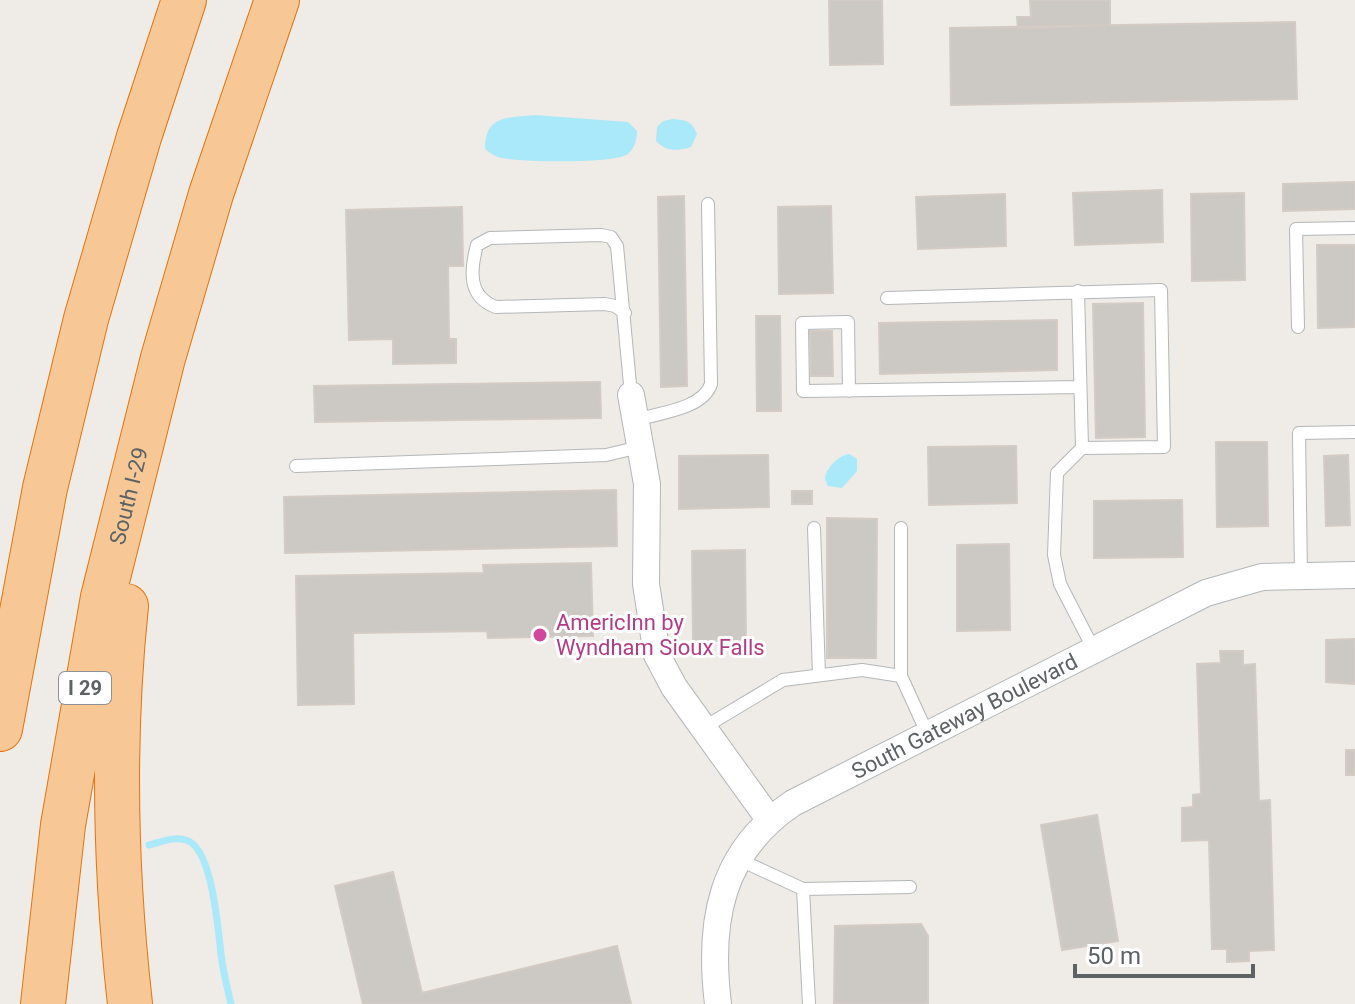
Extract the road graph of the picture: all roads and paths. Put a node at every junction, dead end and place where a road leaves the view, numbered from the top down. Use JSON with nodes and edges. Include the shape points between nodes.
{"nodes":[{"id":1,"x":184,"y":0,"type":"edge"},
{"id":2,"x":277,"y":0,"type":"edge"},
{"id":3,"x":708,"y":204,"type":"dead end"},
{"id":4,"x":1355,"y":228,"type":"edge"},
{"id":5,"x":1078,"y":291,"type":"junction"},
{"id":6,"x":887,"y":298,"type":"dead end"},
{"id":7,"x":625,"y":313,"type":"junction"},
{"id":8,"x":86,"y":319,"type":"junction"},
{"id":9,"x":1298,"y":327,"type":"dead end"},
{"id":10,"x":157,"y":378,"type":"junction"},
{"id":11,"x":1080,"y":387,"type":"junction"},
{"id":12,"x":849,"y":391,"type":"junction"},
{"id":13,"x":633,"y":408,"type":"junction"},
{"id":14,"x":1355,"y":432,"type":"edge"},
{"id":15,"x":640,"y":447,"type":"junction"},
{"id":16,"x":1082,"y":448,"type":"junction"},
{"id":17,"x":296,"y":466,"type":"dead end"},
{"id":18,"x":814,"y":528,"type":"dead end"},
{"id":19,"x":901,"y":528,"type":"dead end"},
{"id":20,"x":1355,"y":575,"type":"edge"},
{"id":21,"x":1301,"y":576,"type":"junction"},
{"id":22,"x":0,"y":619,"type":"edge"},
{"id":23,"x":1094,"y":650,"type":"junction"},
{"id":24,"x":819,"y":675,"type":"junction"},
{"id":25,"x":901,"y":676,"type":"junction"},
{"id":26,"x":703,"y":728,"type":"junction"},
{"id":27,"x":0,"y":729,"type":"edge"},
{"id":28,"x":928,"y":735,"type":"junction"},
{"id":29,"x":769,"y":819,"type":"junction"},
{"id":30,"x":740,"y":860,"type":"junction"},
{"id":31,"x":910,"y":887,"type":"dead end"},
{"id":32,"x":803,"y":889,"type":"junction"},
{"id":33,"x":43,"y":1004,"type":"edge"},
{"id":34,"x":130,"y":1004,"type":"edge"},
{"id":35,"x":718,"y":1004,"type":"edge"},
{"id":36,"x":809,"y":1004,"type":"edge"}],
"edges":[{"from":1,"to":8,"type":"highway"},
{"from":2,"to":10,"type":"highway","name":"South I-29","number":"I 29","via":[[211,194]]},
{"from":3,"to":13,"type":"lane","via":[[708,395],[697,401]]},
{"from":4,"to":9,"type":"lane","via":[[1296,229]]},
{"from":5,"to":6,"type":"lane"},
{"from":5,"to":11,"type":"lane"},
{"from":5,"to":16,"type":"lane","via":[[1161,290],[1164,447]]},
{"from":7,"to":7,"type":"lane","via":[[617,246],[611,237],[490,238],[477,245],[475,291],[482,302],[496,307],[605,304]]},
{"from":7,"to":13,"type":"lane"},
{"from":8,"to":22,"type":"highway"},
{"from":8,"to":27,"type":"highway","via":[[45,488]]},
{"from":10,"to":33,"type":"highway","name":"South I-29","number":"I 29","via":[[89,667],[63,825]]},
{"from":10,"to":34,"type":"highway","via":[[121,649],[117,731],[119,876]]},
{"from":11,"to":12,"type":"lane"},
{"from":11,"to":16,"type":"lane"},
{"from":12,"to":12,"type":"lane","via":[[848,322],[802,323],[803,391]]},
{"from":13,"to":15,"type":"street"},
{"from":14,"to":21,"type":"lane","via":[[1299,433]]},
{"from":15,"to":17,"type":"lane","via":[[606,455]]},
{"from":15,"to":26,"type":"street","via":[[647,484],[646,584],[657,655]]},
{"from":16,"to":23,"type":"lane","via":[[1057,473],[1054,555],[1060,584]]},
{"from":18,"to":24,"type":"lane"},
{"from":19,"to":25,"type":"lane"},
{"from":20,"to":21,"type":"street","name":"South Gateway Boulevard"},
{"from":21,"to":23,"type":"street","name":"South Gateway Boulevard","via":[[1262,577],[1206,593]]},
{"from":23,"to":28,"type":"street","name":"South Gateway Boulevard"},
{"from":24,"to":25,"type":"lane","via":[[862,670]]},
{"from":24,"to":26,"type":"lane","via":[[783,680]]},
{"from":25,"to":28,"type":"lane"},
{"from":26,"to":29,"type":"street"},
{"from":28,"to":29,"type":"street","name":"South Gateway Boulevard"},
{"from":29,"to":30,"type":"street","name":"South Gateway Boulevard"},
{"from":30,"to":32,"type":"lane"},
{"from":30,"to":35,"type":"street","name":"South Gateway Boulevard","via":[[725,884],[715,928]]},
{"from":31,"to":32,"type":"lane"},
{"from":32,"to":36,"type":"lane"}]}
